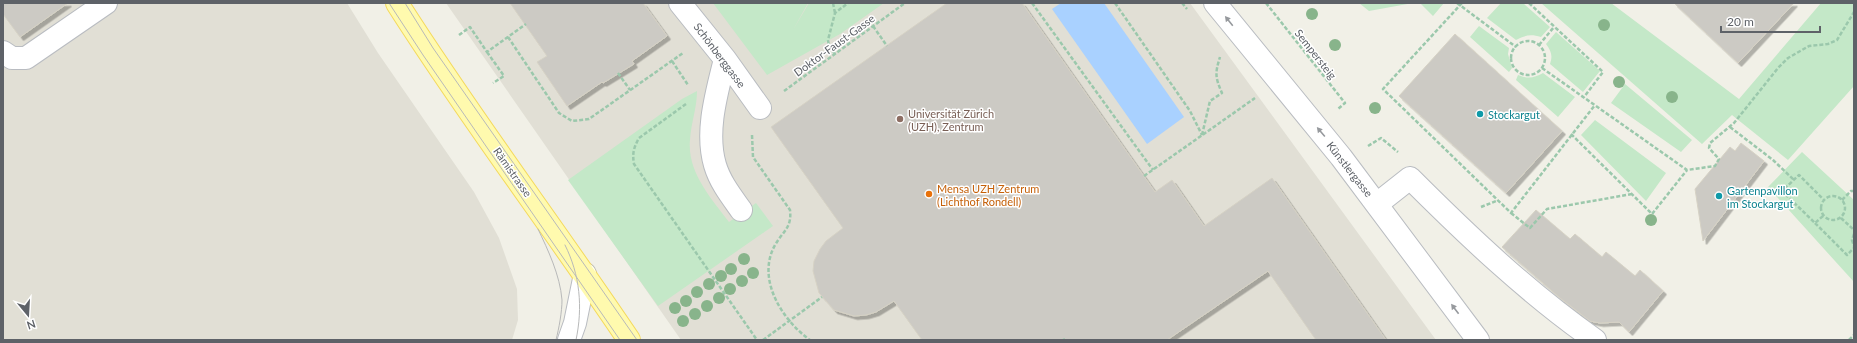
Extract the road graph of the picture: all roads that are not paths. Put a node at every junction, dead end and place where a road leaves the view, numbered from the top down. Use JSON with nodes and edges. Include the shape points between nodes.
{"nodes":[{"id":1,"x":106,"y":3,"type":"edge"},
{"id":2,"x":397,"y":3,"type":"edge"},
{"id":3,"x":680,"y":3,"type":"edge"},
{"id":4,"x":1215,"y":3,"type":"edge"},
{"id":5,"x":3,"y":52,"type":"edge"},
{"id":6,"x":725,"y":59,"type":"junction"},
{"id":7,"x":760,"y":108,"type":"road end"},
{"id":8,"x":1377,"y":204,"type":"junction"},
{"id":9,"x":741,"y":210,"type":"dead end"},
{"id":10,"x":584,"y":274,"type":"junction"},
{"id":11,"x":569,"y":340,"type":"edge"},
{"id":12,"x":629,"y":340,"type":"edge"},
{"id":13,"x":1478,"y":340,"type":"edge"},
{"id":14,"x":1595,"y":340,"type":"edge"}],
"edges":[{"from":1,"to":5,"type":"street","via":[[26,58],[12,58]]},
{"from":2,"to":10,"type":"main road","name":"Rämistrasse","via":[[428,52]]},
{"from":3,"to":6,"type":"street","name":"Schönberggasse"},
{"from":8,"to":4,"type":"street","name":"Künstlergasse","one_way":true},
{"from":6,"to":7,"type":"street","name":"Schönberggasse"},
{"from":6,"to":9,"type":"street","via":[[716,95],[711,144],[721,181]]},
{"from":13,"to":8,"type":"street","name":"Künstlergasse","one_way":true},
{"from":8,"to":14,"type":"street","via":[[1410,178],[1456,224],[1560,315]]},
{"from":10,"to":11,"type":"street","via":[[575,323]]},
{"from":10,"to":12,"type":"main road","name":"Rämistrasse"}]}
